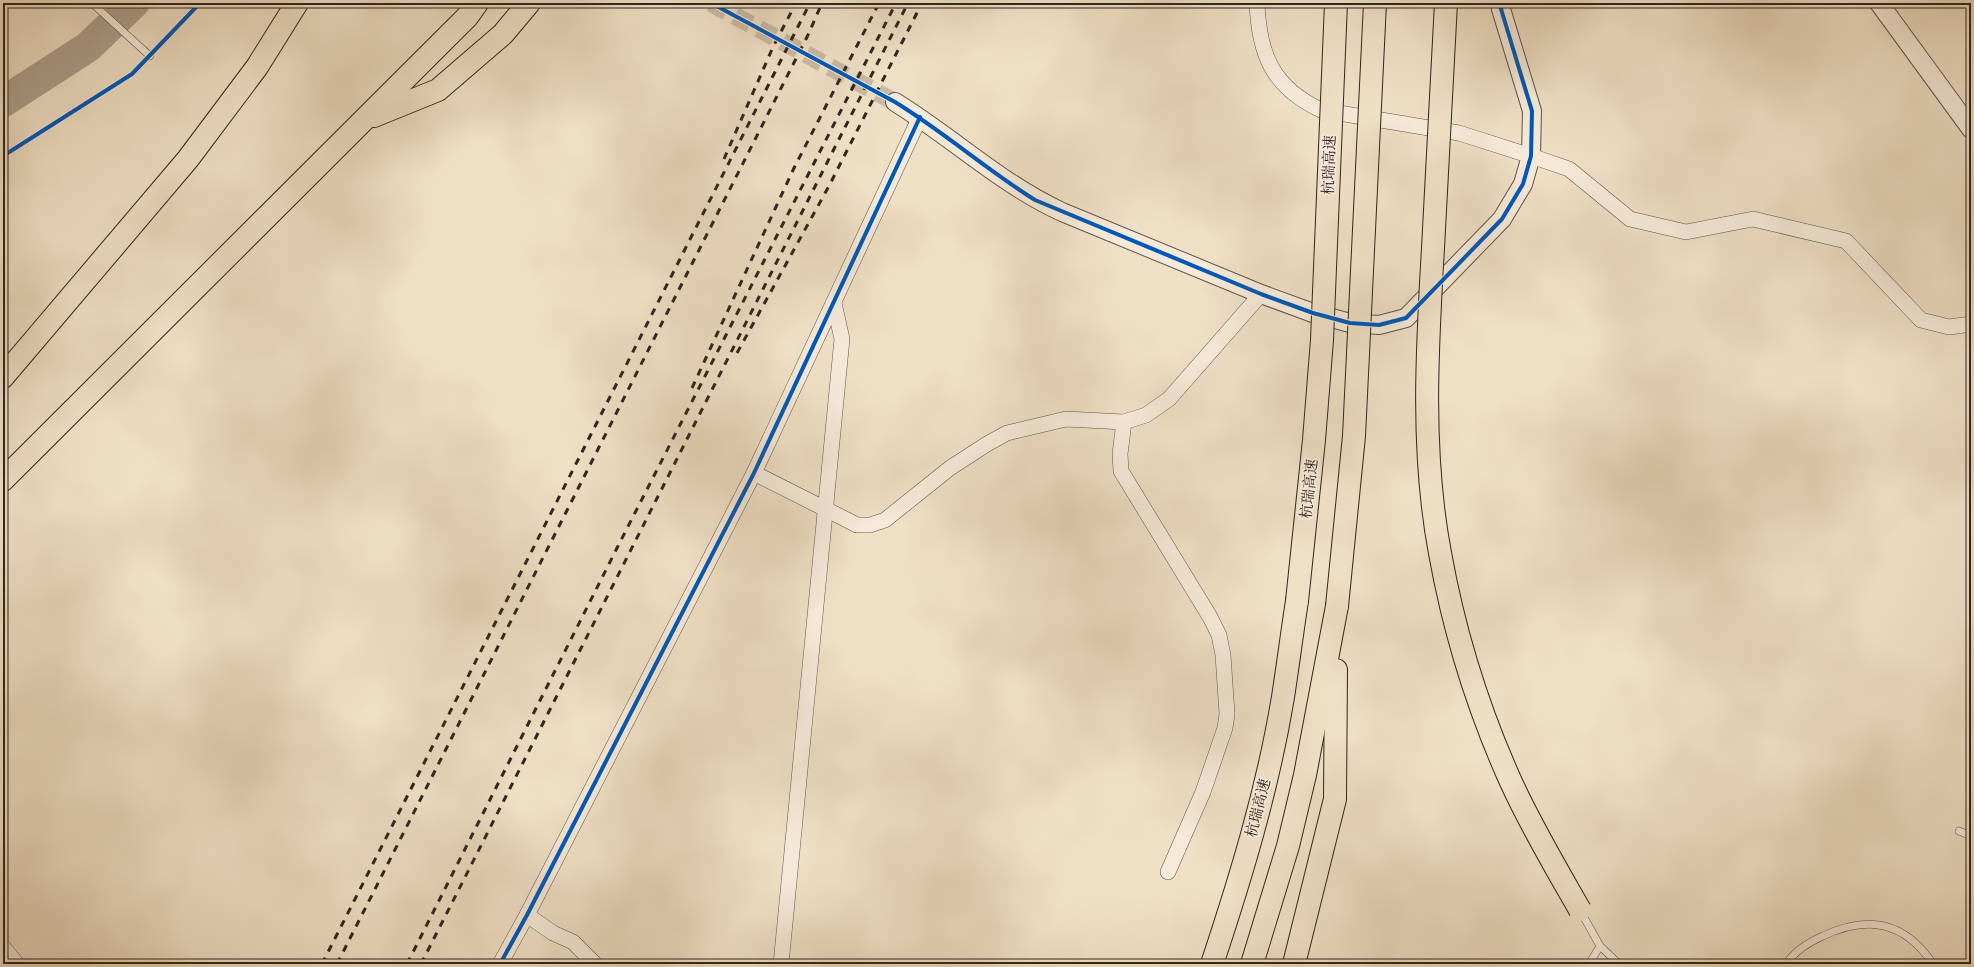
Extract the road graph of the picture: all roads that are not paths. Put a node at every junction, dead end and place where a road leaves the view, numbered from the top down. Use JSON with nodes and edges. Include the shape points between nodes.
{"nodes":[{"id":1,"x":92,"y":3,"type":"edge"},
{"id":2,"x":297,"y":3,"type":"edge"},
{"id":3,"x":477,"y":3,"type":"edge"},
{"id":4,"x":529,"y":3,"type":"edge"},
{"id":5,"x":1256,"y":3,"type":"edge"},
{"id":6,"x":1336,"y":3,"type":"edge"},
{"id":7,"x":1375,"y":3,"type":"edge"},
{"id":8,"x":1446,"y":3,"type":"edge"},
{"id":9,"x":1502,"y":3,"type":"edge"},
{"id":10,"x":1879,"y":3,"type":"edge"},
{"id":11,"x":150,"y":56,"type":"dead end"},
{"id":12,"x":895,"y":102,"type":"tunnel mouth"},
{"id":13,"x":920,"y":117,"type":"junction"},
{"id":14,"x":366,"y":119,"type":"junction"},
{"id":15,"x":1971,"y":129,"type":"edge"},
{"id":16,"x":1531,"y":156,"type":"junction"},
{"id":17,"x":1261,"y":294,"type":"junction"},
{"id":18,"x":834,"y":303,"type":"junction"},
{"id":19,"x":1971,"y":324,"type":"edge"},
{"id":20,"x":3,"y":377,"type":"edge"},
{"id":21,"x":1124,"y":422,"type":"junction"},
{"id":22,"x":754,"y":473,"type":"junction"},
{"id":23,"x":3,"y":480,"type":"edge"},
{"id":24,"x":825,"y":509,"type":"junction"},
{"id":25,"x":1337,"y":606,"type":"junction"},
{"id":26,"x":1959,"y":831,"type":"dead end"},
{"id":27,"x":1971,"y":836,"type":"edge"},
{"id":28,"x":1168,"y":872,"type":"dead end"},
{"id":29,"x":1238,"y":886,"type":"junction"},
{"id":30,"x":1580,"y":910,"type":"joint"},
{"id":31,"x":527,"y":915,"type":"junction"},
{"id":32,"x":1600,"y":946,"type":"junction"},
{"id":33,"x":3,"y":948,"type":"edge"},
{"id":34,"x":17,"y":964,"type":"edge"},
{"id":35,"x":500,"y":964,"type":"edge"},
{"id":36,"x":595,"y":964,"type":"edge"},
{"id":37,"x":781,"y":964,"type":"edge"},
{"id":38,"x":1201,"y":964,"type":"edge"},
{"id":39,"x":1212,"y":964,"type":"edge"},
{"id":40,"x":1252,"y":964,"type":"edge"},
{"id":41,"x":1294,"y":964,"type":"edge"},
{"id":42,"x":1589,"y":964,"type":"edge"},
{"id":43,"x":1619,"y":964,"type":"edge"},
{"id":44,"x":1786,"y":964,"type":"edge"},
{"id":45,"x":1933,"y":964,"type":"edge"}],
"edges":[{"from":1,"to":11,"type":"lane"},
{"from":2,"to":20,"type":"highway","via":[[257,67],[188,159]]},
{"from":3,"to":14,"type":"highway","via":[[467,17]]},
{"from":4,"to":14,"type":"highway","via":[[503,34],[438,90]]},
{"from":5,"to":16,"type":"street","via":[[1258,30],[1264,54],[1287,87],[1303,101],[1321,110],[1459,133]]},
{"from":6,"to":29,"type":"highway","name":"杭瑞高速","bridge":true,"via":[[1321,348],[1314,447],[1297,601],[1281,705],[1263,794]]},
{"from":7,"to":25,"type":"highway","bridge":true,"via":[[1354,428]]},
{"from":8,"to":30,"type":"highway","bridge":true,"via":[[1428,363],[1431,482],[1439,552],[1461,645],[1492,737],[1532,825]]},
{"from":9,"to":16,"type":"street","via":[[1501,9],[1532,111]]},
{"from":10,"to":15,"type":"street"},
{"from":12,"to":13,"type":"street"},
{"from":13,"to":17,"type":"street","via":[[1035,200]]},
{"from":13,"to":18,"type":"street"},
{"from":14,"to":23,"type":"highway"},
{"from":16,"to":17,"type":"street","via":[[1523,184],[1502,219],[1406,318],[1379,325],[1350,323]]},
{"from":16,"to":19,"type":"street","via":[[1569,169],[1630,219],[1686,232],[1753,219],[1846,241],[1921,320],[1949,327]]},
{"from":17,"to":21,"type":"street","via":[[1169,399],[1146,415]]},
{"from":18,"to":22,"type":"street"},
{"from":18,"to":24,"type":"street","via":[[842,339]]},
{"from":21,"to":24,"type":"street","via":[[1066,420],[1008,433],[950,468],[885,520],[870,526],[857,525]]},
{"from":21,"to":28,"type":"street","via":[[1120,454],[1121,471],[1210,617],[1219,635],[1224,655],[1227,714],[1225,728],[1203,792]]},
{"from":22,"to":24,"type":"street"},
{"from":22,"to":31,"type":"street"},
{"from":24,"to":37,"type":"street"},
{"from":25,"to":40,"type":"highway","via":[[1305,775],[1288,846]]},
{"from":25,"to":41,"type":"highway","via":[[1335,799]]},
{"from":26,"to":27,"type":"lane"},
{"from":29,"to":38,"type":"highway"},
{"from":29,"to":39,"type":"highway","name":"杭瑞高速"},
{"from":30,"to":32,"type":"lane"},
{"from":31,"to":35,"type":"street"},
{"from":31,"to":36,"type":"street","via":[[553,933],[573,942]]},
{"from":32,"to":42,"type":"lane"},
{"from":32,"to":43,"type":"lane"},
{"from":33,"to":34,"type":"street"},
{"from":44,"to":45,"type":"lane","via":[[1802,948],[1816,939],[1852,925],[1868,924],[1884,926],[1910,937]]}]}
